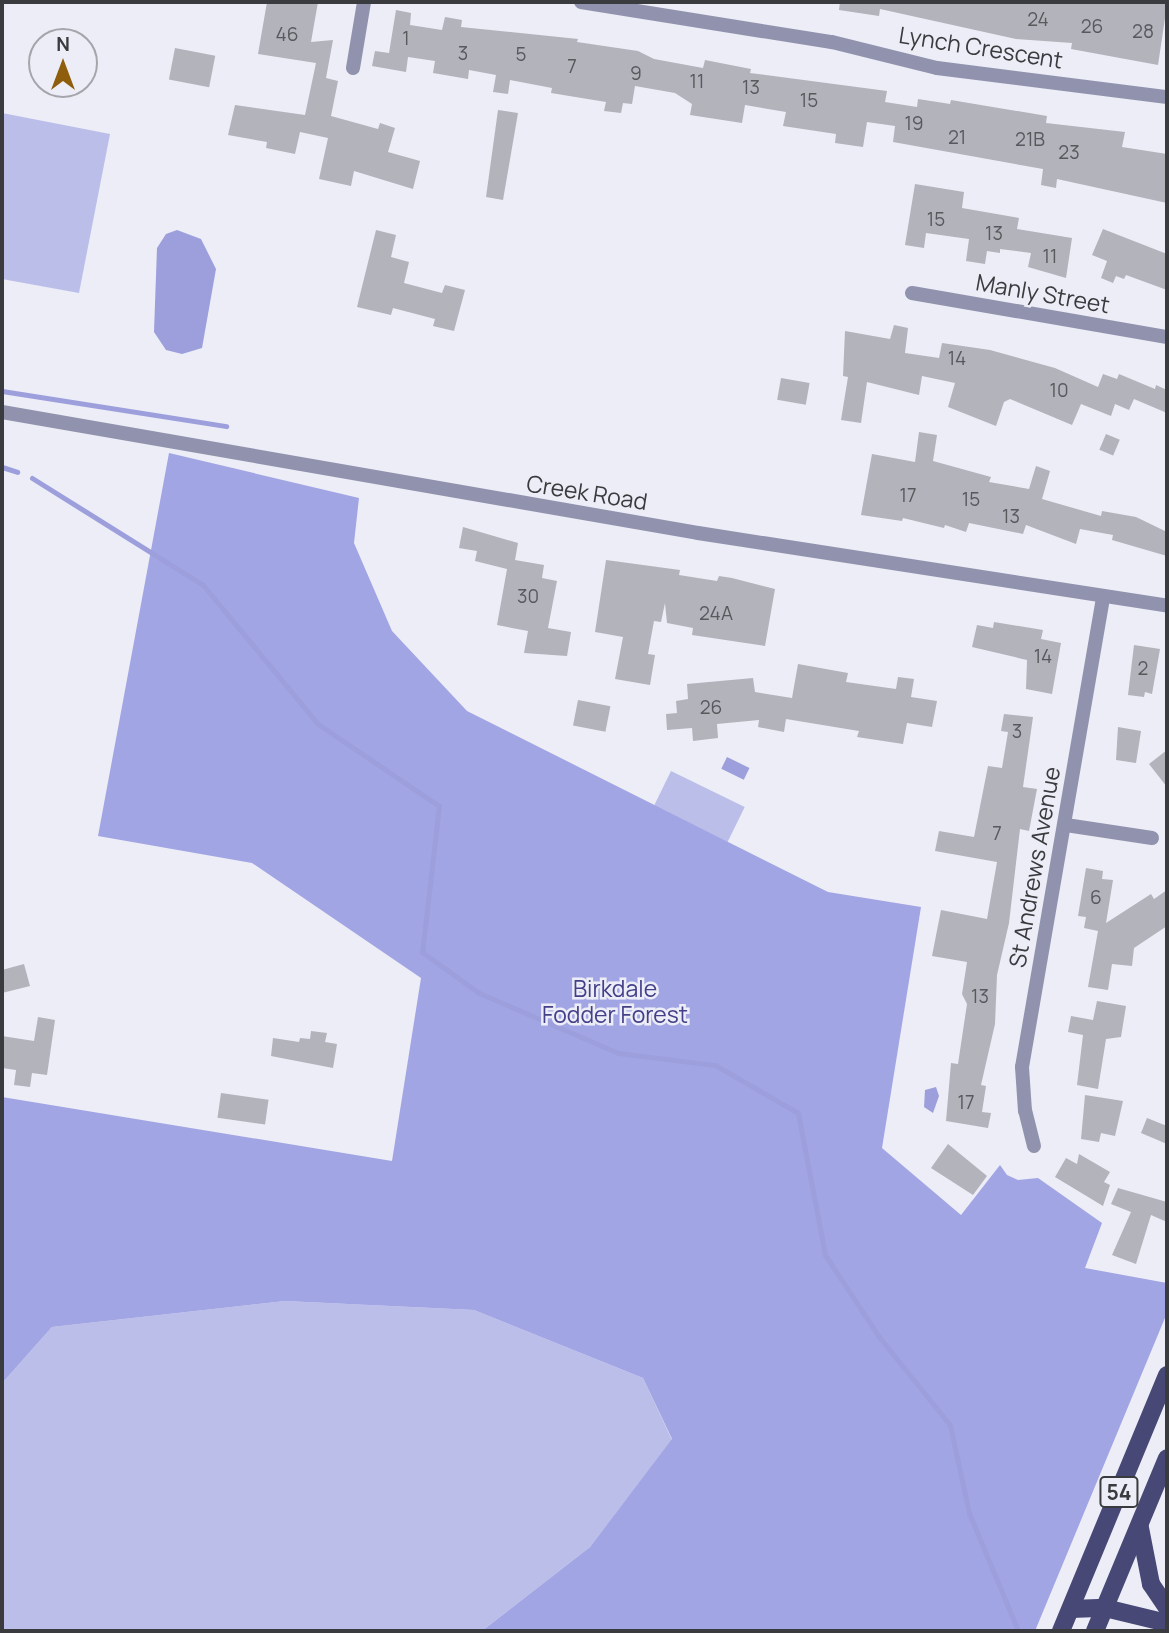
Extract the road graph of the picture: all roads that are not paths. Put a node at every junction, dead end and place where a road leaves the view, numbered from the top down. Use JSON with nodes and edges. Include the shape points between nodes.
{"nodes":[{"id":1,"x":364,"y":2,"type":"edge"},
{"id":2,"x":581,"y":2,"type":"edge"},
{"id":3,"x":353,"y":68,"type":"dead end"},
{"id":4,"x":1167,"y":97,"type":"edge"},
{"id":5,"x":912,"y":293,"type":"dead end"},
{"id":6,"x":1167,"y":337,"type":"edge"},
{"id":7,"x":2,"y":412,"type":"edge"},
{"id":8,"x":1103,"y":596,"type":"junction"},
{"id":9,"x":1167,"y":606,"type":"edge"},
{"id":10,"x":1066,"y":825,"type":"junction"},
{"id":11,"x":1152,"y":838,"type":"dead end"},
{"id":12,"x":1034,"y":1146,"type":"dead end"},
{"id":13,"x":1167,"y":1375,"type":"edge"},
{"id":14,"x":1167,"y":1458,"type":"edge"},
{"id":15,"x":1140,"y":1525,"type":"junction"},
{"id":16,"x":1105,"y":1608,"type":"junction"},
{"id":17,"x":1167,"y":1608,"type":"edge"},
{"id":18,"x":1071,"y":1609,"type":"junction"},
{"id":19,"x":1167,"y":1623,"type":"edge"},
{"id":20,"x":1099,"y":1630,"type":"edge"},
{"id":21,"x":1061,"y":1631,"type":"edge"}],
"edges":[{"from":1,"to":3,"type":"street"},
{"from":2,"to":4,"type":"street","name":"Lynch Crescent","via":[[832,42],[937,68]]},
{"from":5,"to":6,"type":"street","name":"Manly Street"},
{"from":7,"to":8,"type":"street","name":"Creek Road","via":[[698,533]]},
{"from":8,"to":9,"type":"street","name":"Creek Road"},
{"from":8,"to":10,"type":"street","name":"St Andrews Avenue"},
{"from":10,"to":11,"type":"street"},
{"from":10,"to":12,"type":"street","name":"St Andrews Avenue","via":[[1022,1067],[1025,1111]]},
{"from":13,"to":18,"type":"main road","number":"54"},
{"from":14,"to":15,"type":"main road","number":"54"},
{"from":15,"to":16,"type":"main road","number":"54"},
{"from":15,"to":17,"type":"main road","via":[[1151,1584]]},
{"from":16,"to":18,"type":"main road"},
{"from":16,"to":19,"type":"main road"},
{"from":16,"to":20,"type":"main road","number":"54"},
{"from":18,"to":20,"type":"main road"},
{"from":18,"to":21,"type":"main road","number":"54"}]}
